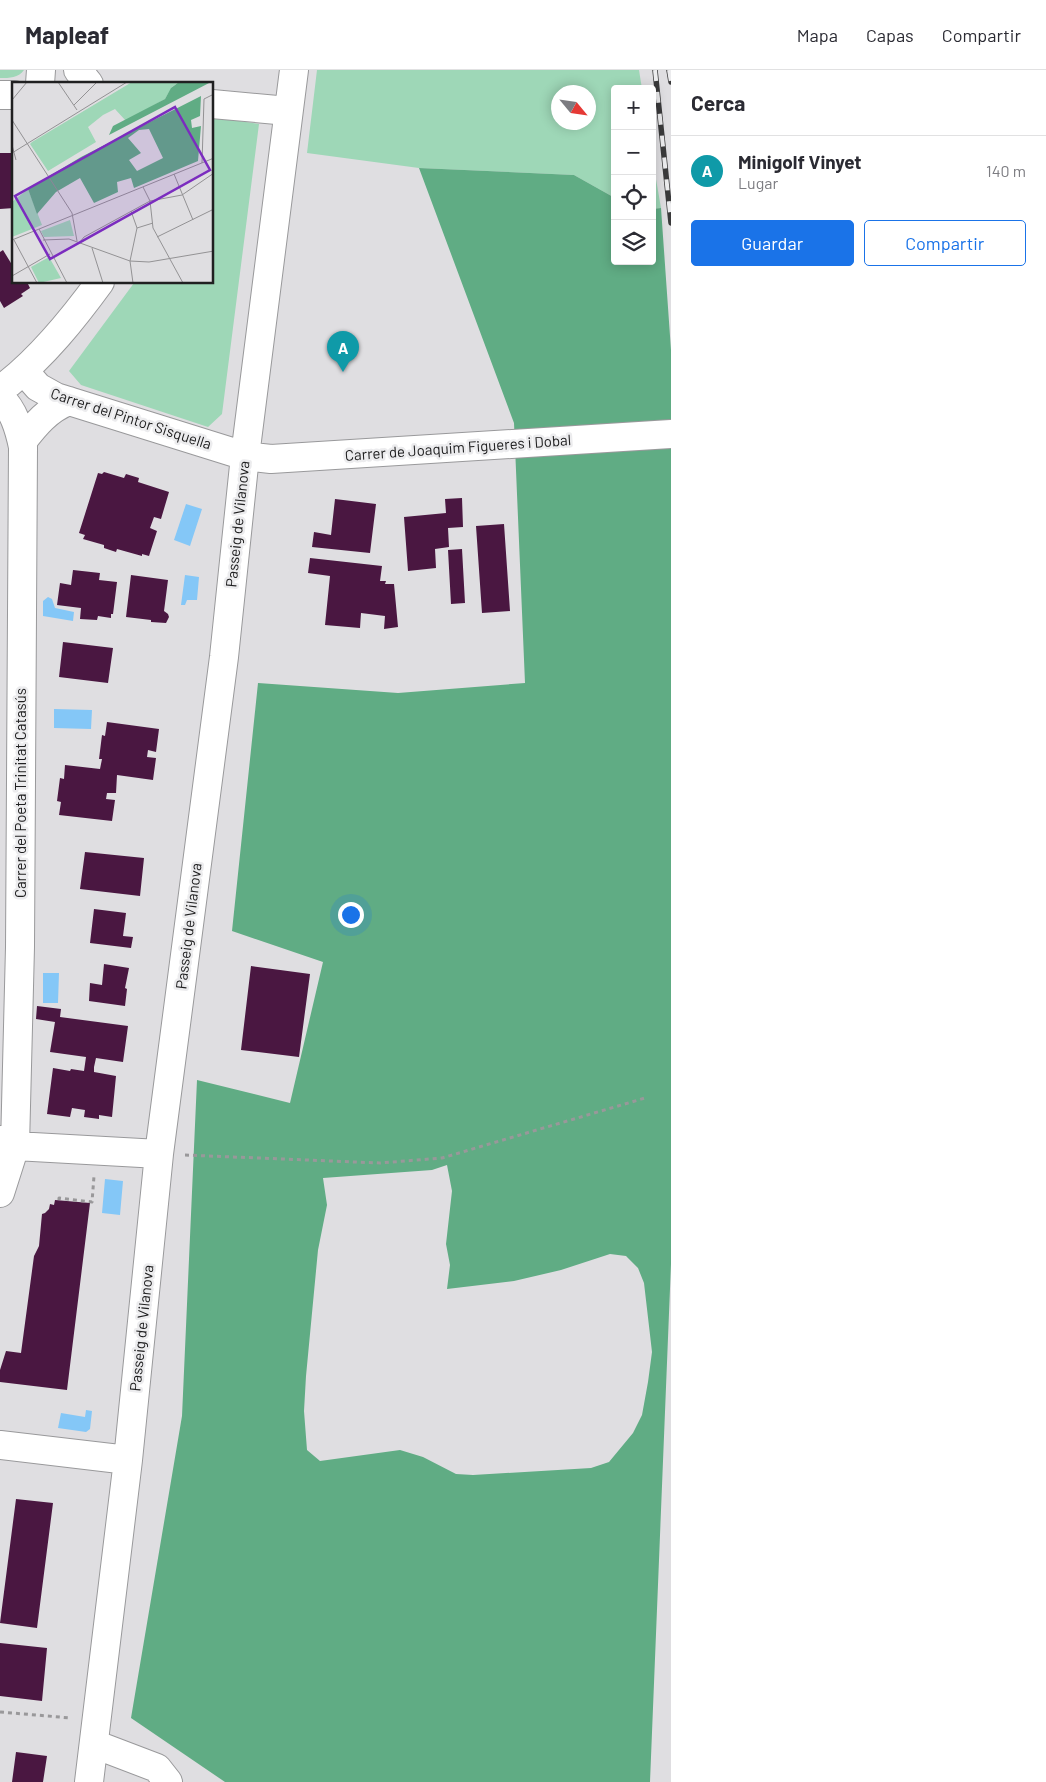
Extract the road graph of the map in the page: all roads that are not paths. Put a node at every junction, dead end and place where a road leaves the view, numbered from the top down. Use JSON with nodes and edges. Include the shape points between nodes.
{"nodes":[{"id":1,"x":78,"y":70,"type":"edge"},
{"id":2,"x":294,"y":70,"type":"edge"},
{"id":3,"x":87,"y":82,"type":"edge"},
{"id":4,"x":214,"y":104,"type":"edge"},
{"id":5,"x":288,"y":112,"type":"junction"},
{"id":6,"x":99,"y":284,"type":"edge"},
{"id":7,"x":24,"y":371,"type":"junction"},
{"id":8,"x":0,"y":391,"type":"edge"},
{"id":9,"x":0,"y":397,"type":"edge"},
{"id":10,"x":69,"y":401,"type":"junction"},
{"id":11,"x":671,"y":434,"type":"edge"},
{"id":12,"x":22,"y":442,"type":"junction"},
{"id":13,"x":245,"y":456,"type":"junction"},
{"id":14,"x":10,"y":945,"type":"edge"},
{"id":15,"x":7,"y":1143,"type":"edge"},
{"id":16,"x":160,"y":1154,"type":"junction"},
{"id":17,"x":0,"y":1193,"type":"edge"},
{"id":18,"x":0,"y":1445,"type":"edge"},
{"id":19,"x":128,"y":1460,"type":"junction"},
{"id":20,"x":95,"y":1732,"type":"junction"},
{"id":21,"x":89,"y":1782,"type":"edge"},
{"id":22,"x":168,"y":1782,"type":"edge"}],
"edges":[{"from":1,"to":3,"type":"street"},
{"from":2,"to":5,"type":"street","name":"Passeig de Vilanova"},
{"from":4,"to":5,"type":"street"},
{"from":5,"to":13,"type":"street","name":"Passeig de Vilanova"},
{"from":6,"to":7,"type":"street","via":[[76,315]]},
{"from":7,"to":8,"type":"street"},
{"from":7,"to":10,"type":"street","name":"Carrer del Pintor Sisquella","via":[[38,387]]},
{"from":9,"to":12,"type":"street","name":"Carrer del Poeta Trinitat Catasús","via":[[14,416]]},
{"from":10,"to":12,"type":"street","via":[[50,411]]},
{"from":10,"to":13,"type":"street","name":"Carrer del Pintor Sisquella"},
{"from":11,"to":13,"type":"street","name":"Carrer de Joaquim Figueres i Dobal","via":[[297,459]]},
{"from":12,"to":14,"type":"street","name":"Carrer del Poeta Trinitat Catasús"},
{"from":13,"to":16,"type":"street","name":"Passeig de Vilanova","via":[[224,657]]},
{"from":14,"to":15,"type":"street","name":"Carrer del Poeta Trinitat Catasús"},
{"from":15,"to":16,"type":"street"},
{"from":15,"to":17,"type":"street","name":"Carrer del Poeta Trinitat Catasús"},
{"from":16,"to":19,"type":"street","name":"Passeig de Vilanova"},
{"from":18,"to":19,"type":"street"},
{"from":19,"to":20,"type":"street","name":"Passeig de Vilanova"},
{"from":20,"to":21,"type":"street","name":"Passeig de Vilanova"},
{"from":20,"to":22,"type":"street","via":[[157,1768]]}]}
